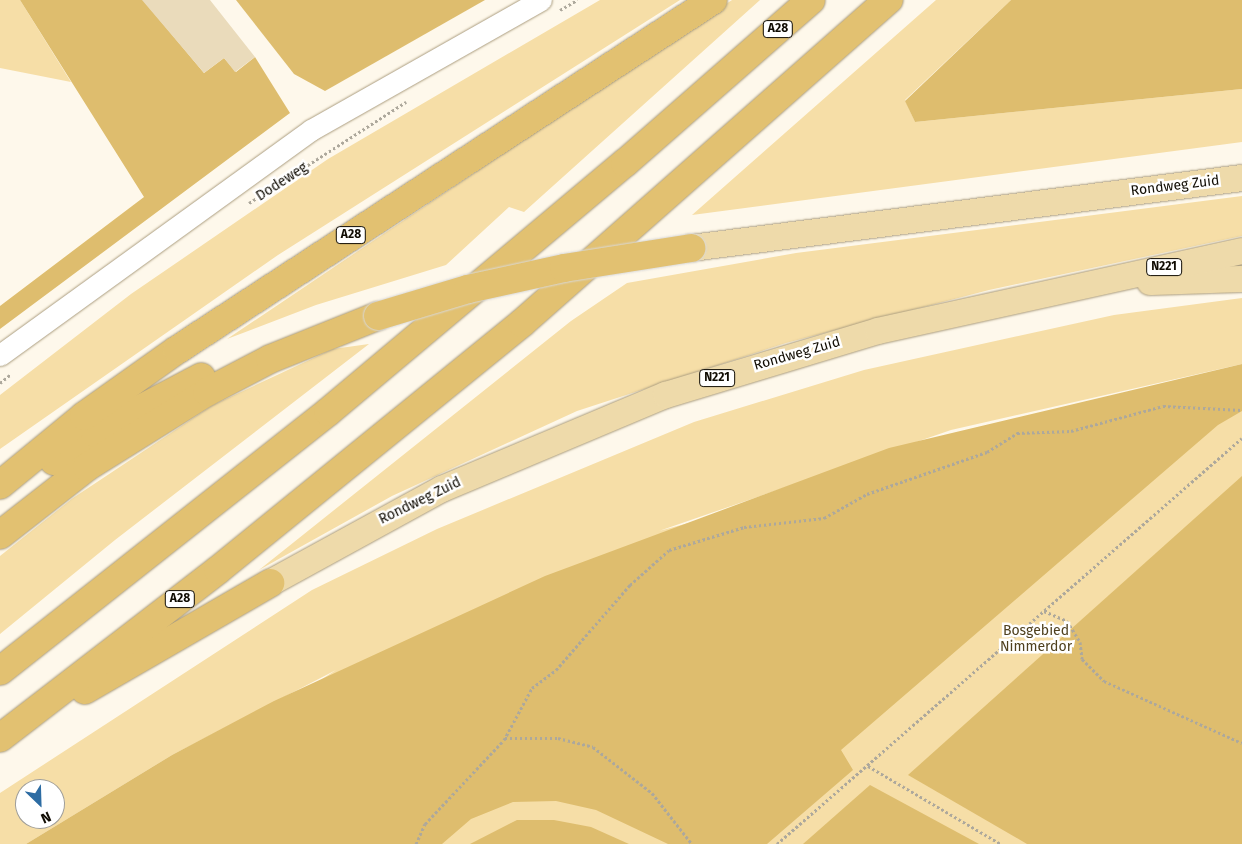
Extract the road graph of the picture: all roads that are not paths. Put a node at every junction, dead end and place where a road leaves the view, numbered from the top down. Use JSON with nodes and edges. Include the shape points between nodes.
{"nodes":[{"id":1,"x":713,"y":0,"type":"edge"},
{"id":2,"x":811,"y":0,"type":"edge"},
{"id":3,"x":889,"y":0,"type":"edge"},
{"id":4,"x":546,"y":7,"type":"edge"},
{"id":5,"x":1242,"y":171,"type":"edge"},
{"id":6,"x":1242,"y":178,"type":"edge"},
{"id":7,"x":1190,"y":184,"type":"junction"},
{"id":8,"x":691,"y":248,"type":"joint"},
{"id":9,"x":1242,"y":251,"type":"edge"},
{"id":10,"x":1242,"y":279,"type":"edge"},
{"id":11,"x":1086,"y":283,"type":"junction"},
{"id":12,"x":378,"y":316,"type":"junction"},
{"id":13,"x":0,"y":355,"type":"edge"},
{"id":14,"x":0,"y":485,"type":"edge"},
{"id":15,"x":0,"y":496,"type":"edge"},
{"id":16,"x":0,"y":535,"type":"edge"},
{"id":17,"x":270,"y":583,"type":"joint"},
{"id":18,"x":0,"y":671,"type":"edge"},
{"id":19,"x":3,"y":736,"type":"edge"}],
"edges":[{"from":1,"to":14,"type":"highway","number":"A28","via":[[185,344],[84,416]]},
{"from":2,"to":18,"type":"highway","number":"A28","via":[[625,163],[328,412]]},
{"from":3,"to":19,"type":"highway","number":"A28","via":[[514,330],[218,570]]},
{"from":4,"to":13,"type":"street","name":"Dodeweg","via":[[312,130]]},
{"from":5,"to":7,"type":"main road"},
{"from":6,"to":7,"type":"main road","name":"Rondweg Zuid"},
{"from":7,"to":8,"type":"main road","name":"Rondweg Zuid"},
{"from":8,"to":12,"type":"highway","bridge":true,"via":[[564,268],[468,289]]},
{"from":9,"to":11,"type":"main road","name":"Rondweg Zuid","number":"N221"},
{"from":10,"to":11,"type":"main road","number":"N221"},
{"from":11,"to":17,"type":"main road","name":"Rondweg Zuid","number":"N221","via":[[878,331],[666,395],[491,466],[367,527]]},
{"from":12,"to":15,"type":"highway","via":[[330,320],[242,357],[95,433]]},
{"from":12,"to":16,"type":"highway","via":[[270,359],[208,392],[88,467]]},
{"from":17,"to":19,"type":"highway","number":"A28"}]}
